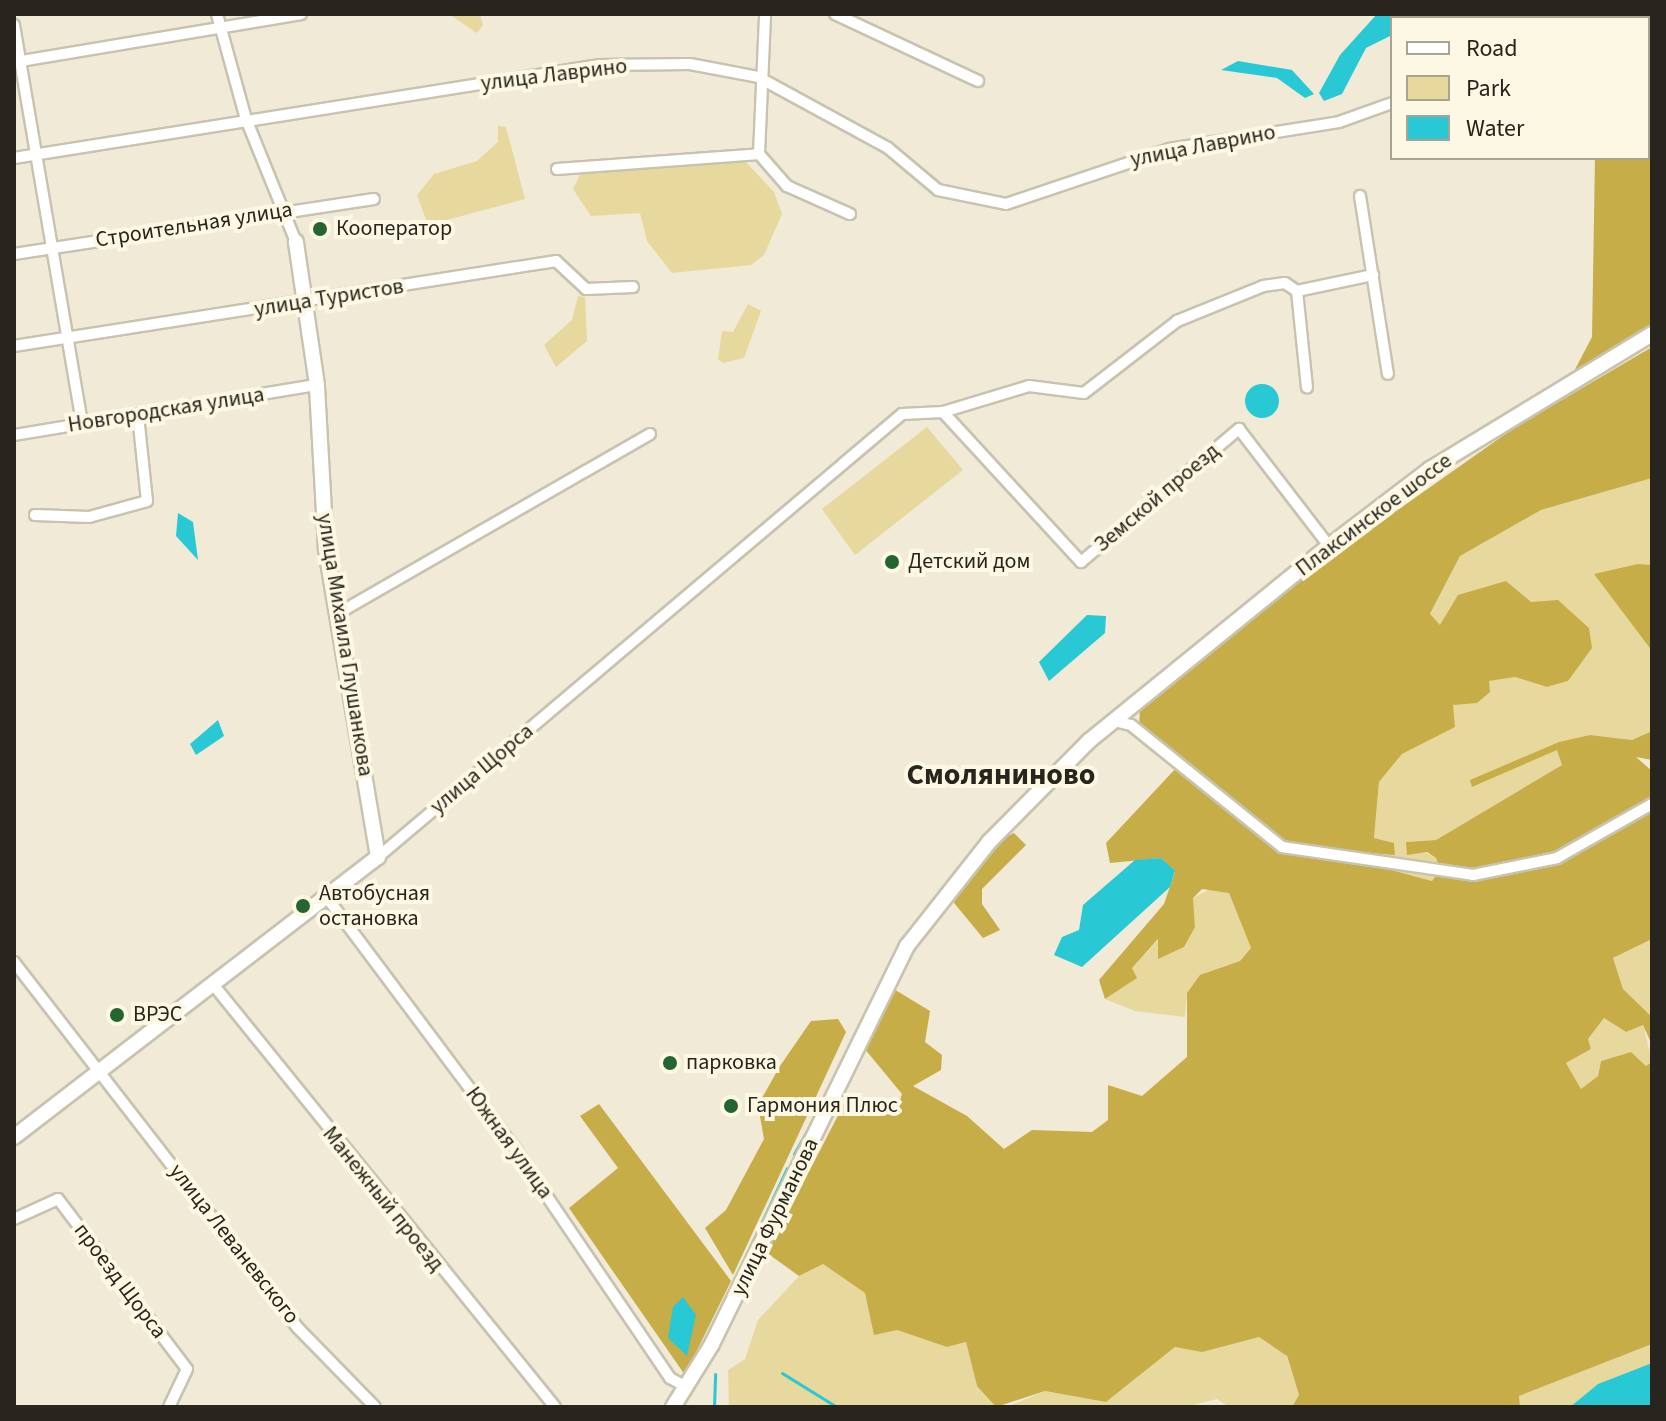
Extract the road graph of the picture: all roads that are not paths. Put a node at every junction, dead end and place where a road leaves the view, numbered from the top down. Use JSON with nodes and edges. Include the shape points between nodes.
{"nodes":[{"id":1,"x":217,"y":14,"type":"edge"},
{"id":2,"x":301,"y":14,"type":"edge"},
{"id":3,"x":765,"y":14,"type":"edge"},
{"id":4,"x":835,"y":14,"type":"edge"},
{"id":5,"x":14,"y":25,"type":"edge"},
{"id":6,"x":219,"y":32,"type":"junction"},
{"id":7,"x":17,"y":62,"type":"edge"},
{"id":8,"x":758,"y":77,"type":"junction"},
{"id":9,"x":978,"y":81,"type":"dead end"},
{"id":10,"x":1390,"y":104,"type":"edge"},
{"id":11,"x":246,"y":119,"type":"junction"},
{"id":12,"x":34,"y":154,"type":"junction"},
{"id":13,"x":759,"y":154,"type":"junction"},
{"id":14,"x":14,"y":158,"type":"edge"},
{"id":15,"x":557,"y":169,"type":"dead end"},
{"id":16,"x":1360,"y":196,"type":"dead end"},
{"id":17,"x":374,"y":199,"type":"dead end"},
{"id":18,"x":285,"y":210,"type":"junction"},
{"id":19,"x":850,"y":214,"type":"dead end"},
{"id":20,"x":296,"y":242,"type":"joint"},
{"id":21,"x":51,"y":248,"type":"junction"},
{"id":22,"x":14,"y":254,"type":"edge"},
{"id":23,"x":1373,"y":275,"type":"junction"},
{"id":24,"x":633,"y":287,"type":"dead end"},
{"id":25,"x":1297,"y":291,"type":"junction"},
{"id":26,"x":307,"y":303,"type":"junction"},
{"id":27,"x":1652,"y":334,"type":"edge"},
{"id":28,"x":66,"y":337,"type":"junction"},
{"id":29,"x":14,"y":346,"type":"edge"},
{"id":30,"x":1388,"y":374,"type":"dead end"},
{"id":31,"x":317,"y":385,"type":"junction"},
{"id":32,"x":1307,"y":387,"type":"dead end"},
{"id":33,"x":945,"y":412,"type":"junction"},
{"id":34,"x":138,"y":416,"type":"junction"},
{"id":35,"x":82,"y":423,"type":"junction"},
{"id":36,"x":650,"y":434,"type":"dead end"},
{"id":37,"x":14,"y":435,"type":"edge"},
{"id":38,"x":35,"y":515,"type":"dead end"},
{"id":39,"x":1329,"y":546,"type":"junction"},
{"id":40,"x":337,"y":614,"type":"junction"},
{"id":41,"x":1114,"y":721,"type":"junction"},
{"id":42,"x":1652,"y":804,"type":"edge"},
{"id":43,"x":378,"y":857,"type":"junction"},
{"id":44,"x":328,"y":899,"type":"junction"},
{"id":45,"x":944,"y":900,"type":"joint"},
{"id":46,"x":14,"y":962,"type":"edge"},
{"id":47,"x":216,"y":988,"type":"junction"},
{"id":48,"x":101,"y":1074,"type":"junction"},
{"id":49,"x":15,"y":1133,"type":"edge"},
{"id":50,"x":14,"y":1219,"type":"edge"},
{"id":51,"x":686,"y":1387,"type":"junction"},
{"id":52,"x":169,"y":1407,"type":"edge"},
{"id":53,"x":375,"y":1407,"type":"edge"},
{"id":54,"x":555,"y":1407,"type":"edge"},
{"id":55,"x":673,"y":1407,"type":"edge"}],
"edges":[{"from":1,"to":6,"type":"street"},
{"from":2,"to":6,"type":"street"},
{"from":3,"to":8,"type":"street"},
{"from":4,"to":9,"type":"street"},
{"from":5,"to":7,"type":"street"},
{"from":6,"to":7,"type":"street"},
{"from":6,"to":11,"type":"street"},
{"from":7,"to":12,"type":"street"},
{"from":8,"to":10,"type":"street","name":"улица Лаврино","via":[[888,148],[938,190],[1006,204],[1169,149],[1339,122]]},
{"from":8,"to":11,"type":"street","name":"улица Лаврино","via":[[690,64],[600,65]]},
{"from":8,"to":13,"type":"street"},
{"from":11,"to":12,"type":"street","name":"улица Лаврино"},
{"from":11,"to":18,"type":"street"},
{"from":12,"to":14,"type":"street","name":"улица Лаврино"},
{"from":12,"to":21,"type":"street"},
{"from":13,"to":15,"type":"street"},
{"from":13,"to":19,"type":"street","via":[[787,186]]},
{"from":16,"to":23,"type":"street"},
{"from":17,"to":18,"type":"street","name":"Строительная улица"},
{"from":18,"to":20,"type":"street"},
{"from":18,"to":21,"type":"street","name":"Строительная улица"},
{"from":20,"to":26,"type":"main road","name":"улица Михаила Глушанкова"},
{"from":21,"to":22,"type":"street","name":"Строительная улица"},
{"from":21,"to":28,"type":"street"},
{"from":23,"to":25,"type":"street","name":"улица Щорса"},
{"from":23,"to":30,"type":"street"},
{"from":24,"to":26,"type":"street","name":"улица Туристов","via":[[586,289],[556,261]]},
{"from":25,"to":32,"type":"street"},
{"from":25,"to":33,"type":"street","name":"улица Щорса","via":[[1285,283],[1263,286],[1177,321],[1084,393],[1029,386]]},
{"from":26,"to":28,"type":"street","name":"улица Туристов"},
{"from":26,"to":31,"type":"main road","name":"улица Михаила Глушанкова"},
{"from":27,"to":39,"type":"main road","name":"Плаксинское шоссе","via":[[1430,469]]},
{"from":28,"to":29,"type":"street","name":"улица Туристов"},
{"from":28,"to":35,"type":"street"},
{"from":31,"to":34,"type":"street","name":"Новгородская улица"},
{"from":31,"to":40,"type":"main road","name":"улица Михаила Глушанкова"},
{"from":33,"to":39,"type":"street","name":"Земской проезд","via":[[1081,562],[1239,429]]},
{"from":33,"to":43,"type":"street","name":"улица Щорса","via":[[902,414]]},
{"from":34,"to":35,"type":"street","name":"Новгородская улица"},
{"from":34,"to":38,"type":"street","via":[[147,501],[89,517]]},
{"from":35,"to":37,"type":"street","name":"Новгородская улица"},
{"from":36,"to":40,"type":"street"},
{"from":39,"to":41,"type":"main road","name":"Плаксинское шоссе"},
{"from":40,"to":43,"type":"main road","name":"улица Михаила Глушанкова"},
{"from":41,"to":42,"type":"street","via":[[1131,725],[1282,847],[1473,875],[1557,858]]},
{"from":41,"to":45,"type":"main road","name":"Плаксинское шоссе","via":[[989,842]]},
{"from":43,"to":44,"type":"main road","name":"улица Щорса"},
{"from":44,"to":47,"type":"main road","name":"улица Щорса"},
{"from":44,"to":51,"type":"street","name":"Южная улица","via":[[517,1152],[670,1378]]},
{"from":45,"to":51,"type":"main road","name":"улица Фурманова","via":[[893,972]]},
{"from":46,"to":48,"type":"street","name":"улица Леваневского"},
{"from":47,"to":48,"type":"main road","name":"улица Щорса"},
{"from":47,"to":54,"type":"street","name":"Манежный проезд"},
{"from":48,"to":49,"type":"main road","name":"улица Щорса"},
{"from":48,"to":53,"type":"street","name":"улица Леваневского","via":[[298,1328]]},
{"from":50,"to":52,"type":"street","name":"проезд Щорса","via":[[58,1199],[187,1369]]},
{"from":51,"to":55,"type":"main road","name":"улица Фурманова"}]}
